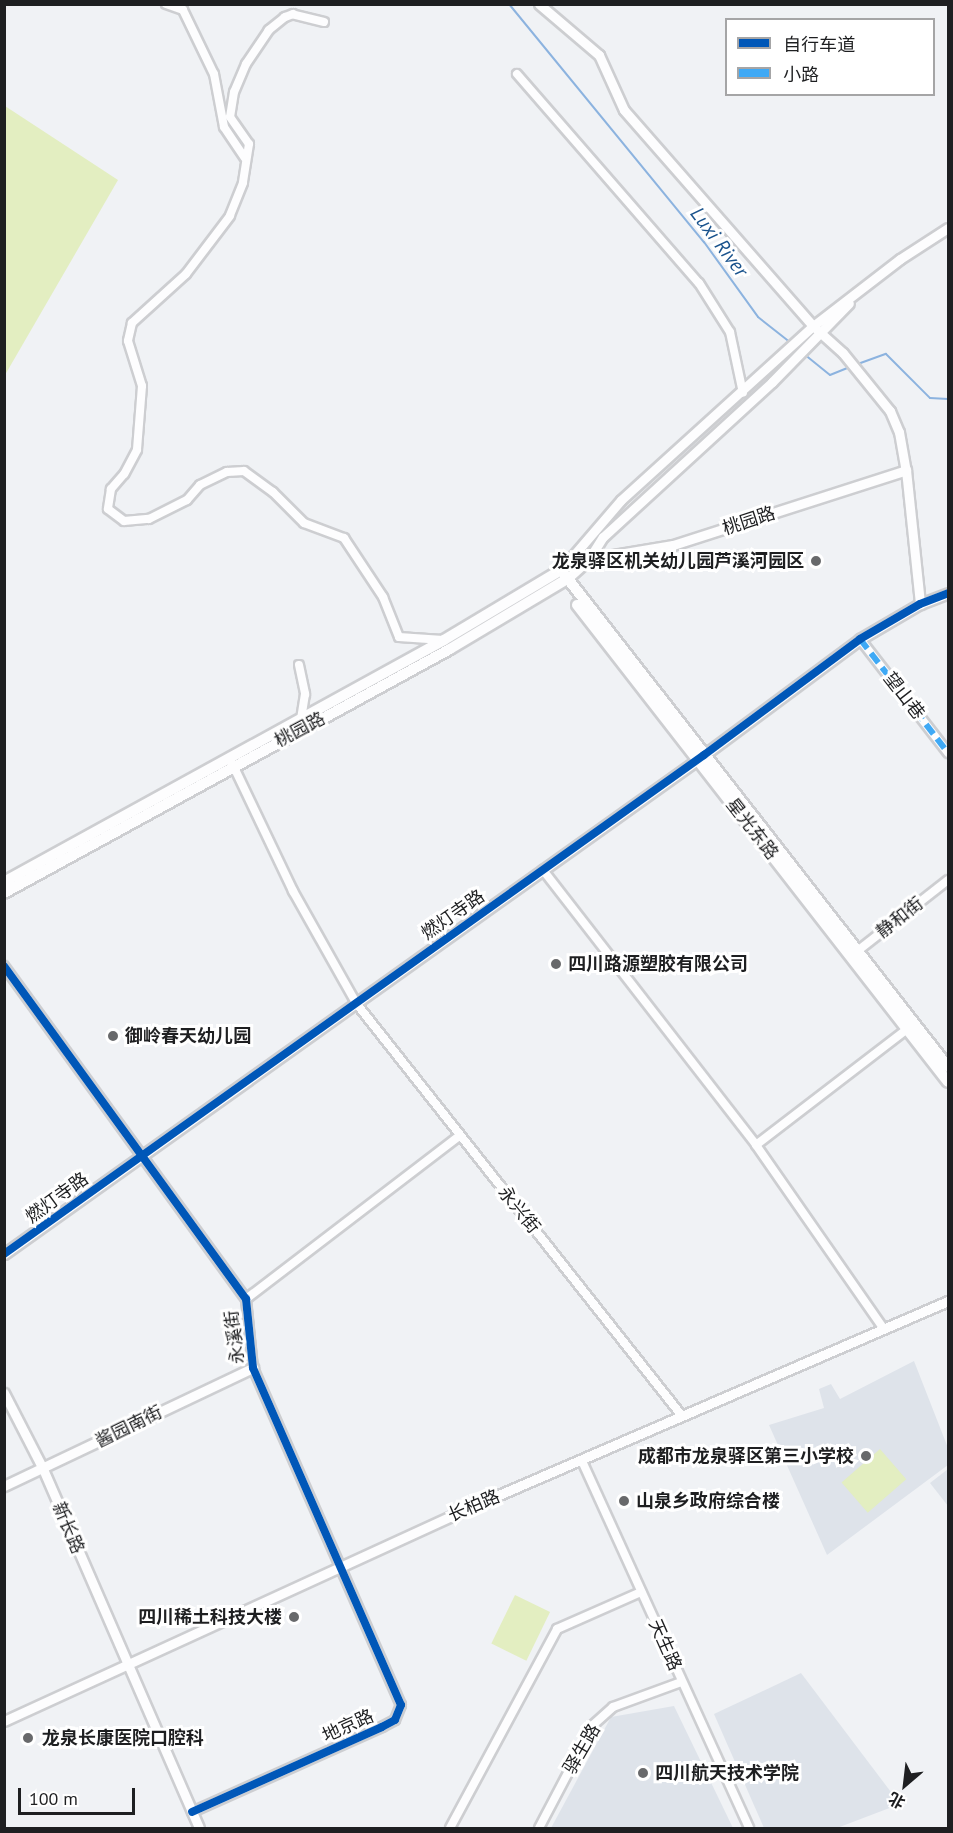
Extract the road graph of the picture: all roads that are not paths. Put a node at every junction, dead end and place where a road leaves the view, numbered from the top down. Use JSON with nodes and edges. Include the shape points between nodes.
{"nodes":[{"id":1,"x":166,"y":4,"type":"edge"},
{"id":2,"x":539,"y":4,"type":"edge"},
{"id":3,"x":324,"y":22,"type":"dead end"},
{"id":4,"x":517,"y":74,"type":"dead end"},
{"id":5,"x":245,"y":158,"type":"junction"},
{"id":6,"x":948,"y":228,"type":"edge"},
{"id":7,"x":862,"y":288,"type":"junction"},
{"id":8,"x":813,"y":326,"type":"junction"},
{"id":9,"x":823,"y":332,"type":"junction"},
{"id":10,"x":743,"y":393,"type":"junction"},
{"id":11,"x":906,"y":470,"type":"junction"},
{"id":12,"x":589,"y":559,"type":"junction"},
{"id":13,"x":561,"y":577,"type":"junction"},
{"id":14,"x":948,"y":592,"type":"edge"},
{"id":15,"x":920,"y":604,"type":"junction"},
{"id":16,"x":860,"y":639,"type":"junction"},
{"id":17,"x":444,"y":640,"type":"junction"},
{"id":18,"x":299,"y":665,"type":"dead end"},
{"id":19,"x":301,"y":719,"type":"junction"},
{"id":20,"x":948,"y":753,"type":"edge"},
{"id":21,"x":700,"y":757,"type":"junction"},
{"id":22,"x":230,"y":762,"type":"junction"},
{"id":23,"x":543,"y":870,"type":"junction"},
{"id":24,"x":948,"y":880,"type":"edge"},
{"id":25,"x":4,"y":882,"type":"edge"},
{"id":26,"x":4,"y":893,"type":"edge"},
{"id":27,"x":855,"y":954,"type":"junction"},
{"id":28,"x":4,"y":966,"type":"edge"},
{"id":29,"x":356,"y":1003,"type":"junction"},
{"id":30,"x":907,"y":1029,"type":"junction"},
{"id":31,"x":948,"y":1067,"type":"edge"},
{"id":32,"x":948,"y":1082,"type":"edge"},
{"id":33,"x":459,"y":1136,"type":"junction"},
{"id":34,"x":756,"y":1145,"type":"junction"},
{"id":35,"x":142,"y":1154,"type":"junction"},
{"id":36,"x":4,"y":1254,"type":"edge"},
{"id":37,"x":246,"y":1299,"type":"junction"},
{"id":38,"x":948,"y":1301,"type":"edge"},
{"id":39,"x":884,"y":1329,"type":"junction"},
{"id":40,"x":253,"y":1368,"type":"junction"},
{"id":41,"x":4,"y":1393,"type":"edge"},
{"id":42,"x":682,"y":1416,"type":"junction"},
{"id":43,"x":582,"y":1461,"type":"junction"},
{"id":44,"x":43,"y":1469,"type":"junction"},
{"id":45,"x":4,"y":1486,"type":"edge"},
{"id":46,"x":341,"y":1566,"type":"junction"},
{"id":47,"x":641,"y":1592,"type":"junction"},
{"id":48,"x":128,"y":1665,"type":"junction"},
{"id":49,"x":681,"y":1682,"type":"junction"},
{"id":50,"x":4,"y":1721,"type":"edge"},
{"id":51,"x":192,"y":1812,"type":"junction"},
{"id":52,"x":199,"y":1828,"type":"edge"},
{"id":53,"x":450,"y":1828,"type":"edge"},
{"id":54,"x":539,"y":1828,"type":"edge"},
{"id":55,"x":749,"y":1828,"type":"edge"}],
"edges":[{"from":1,"to":5,"type":"street","via":[[183,10],[214,74],[224,126]]},
{"from":2,"to":8,"type":"street","via":[[599,55],[624,110]]},
{"from":3,"to":5,"type":"street","via":[[293,14],[285,17],[269,30],[246,64],[234,92],[230,117],[249,144]]},
{"from":4,"to":10,"type":"street","via":[[699,283],[730,332]]},
{"from":5,"to":17,"type":"street","via":[[243,183],[230,216],[186,274],[132,323],[128,341],[142,386],[137,450],[111,489],[108,509],[124,521],[149,519],[188,500],[200,485],[218,476],[244,471],[273,492],[304,523],[344,538],[383,597],[399,637]]},
{"from":6,"to":7,"type":"street"},
{"from":7,"to":8,"type":"street"},
{"from":7,"to":9,"type":"street","name":"桃园路"},
{"from":8,"to":9,"type":"street"},
{"from":8,"to":10,"type":"street"},
{"from":9,"to":11,"type":"street","via":[[890,411],[899,432]]},
{"from":9,"to":12,"type":"street","name":"桃园路","via":[[603,537]]},
{"from":10,"to":13,"type":"street","via":[[621,500]]},
{"from":11,"to":12,"type":"street","name":"桃园路","via":[[673,545]]},
{"from":11,"to":15,"type":"street"},
{"from":12,"to":13,"type":"street","name":"桃园路"},
{"from":13,"to":17,"type":"main road"},
{"from":13,"to":21,"type":"main road","name":"星光东路"},
{"from":13,"to":22,"type":"main road","name":"桃园路","via":[[450,649]]},
{"from":14,"to":15,"type":"street","name":"燃灯寺路"},
{"from":15,"to":16,"type":"street","name":"燃灯寺路"},
{"from":16,"to":20,"type":"street","name":"望山巷"},
{"from":16,"to":21,"type":"street","name":"燃灯寺路"},
{"from":17,"to":19,"type":"main road"},
{"from":18,"to":19,"type":"street","via":[[304,684]]},
{"from":19,"to":22,"type":"main road"},
{"from":21,"to":23,"type":"street","name":"燃灯寺路"},
{"from":21,"to":27,"type":"main road","name":"星光东路"},
{"from":22,"to":25,"type":"main road"},
{"from":22,"to":26,"type":"main road","name":"桃园路"},
{"from":22,"to":29,"type":"street","name":"永兴街","via":[[294,891]]},
{"from":23,"to":29,"type":"street","name":"燃灯寺路"},
{"from":23,"to":34,"type":"street"},
{"from":24,"to":27,"type":"street","name":"静和街"},
{"from":27,"to":30,"type":"main road","name":"星光东路"},
{"from":27,"to":31,"type":"main road","name":"星光东路"},
{"from":28,"to":35,"type":"street","name":"永溪街"},
{"from":29,"to":33,"type":"street","name":"永兴街"},
{"from":29,"to":35,"type":"street","name":"燃灯寺路"},
{"from":30,"to":32,"type":"main road","name":"星光东路"},
{"from":30,"to":34,"type":"street"},
{"from":33,"to":37,"type":"street"},
{"from":33,"to":42,"type":"street","name":"永兴街"},
{"from":34,"to":39,"type":"street"},
{"from":35,"to":36,"type":"street","name":"燃灯寺路"},
{"from":35,"to":37,"type":"street","name":"永溪街"},
{"from":37,"to":40,"type":"street","name":"永溪街"},
{"from":38,"to":39,"type":"street","name":"长柏路"},
{"from":39,"to":42,"type":"street","name":"长柏路"},
{"from":40,"to":44,"type":"street","name":"酱园南街"},
{"from":40,"to":46,"type":"street","name":"永溪街"},
{"from":41,"to":44,"type":"street","name":"新长路"},
{"from":42,"to":43,"type":"street","name":"长柏路"},
{"from":43,"to":46,"type":"street","name":"长柏路","via":[[471,1506]]},
{"from":43,"to":47,"type":"street","name":"天生路"},
{"from":44,"to":45,"type":"street","name":"酱园南街"},
{"from":44,"to":48,"type":"street","name":"新长路"},
{"from":46,"to":48,"type":"street","name":"长柏路"},
{"from":46,"to":51,"type":"street","name":"地京路","via":[[400,1705],[400,1714],[382,1727]]},
{"from":47,"to":49,"type":"street","name":"天生路"},
{"from":47,"to":53,"type":"street","via":[[557,1629]]},
{"from":48,"to":50,"type":"street","name":"长柏路"},
{"from":48,"to":51,"type":"street","name":"新长路"},
{"from":49,"to":54,"type":"street","name":"驿生路","via":[[613,1707],[593,1725]]},
{"from":49,"to":55,"type":"street","name":"天生路"},
{"from":51,"to":52,"type":"street","name":"新长路"}]}
